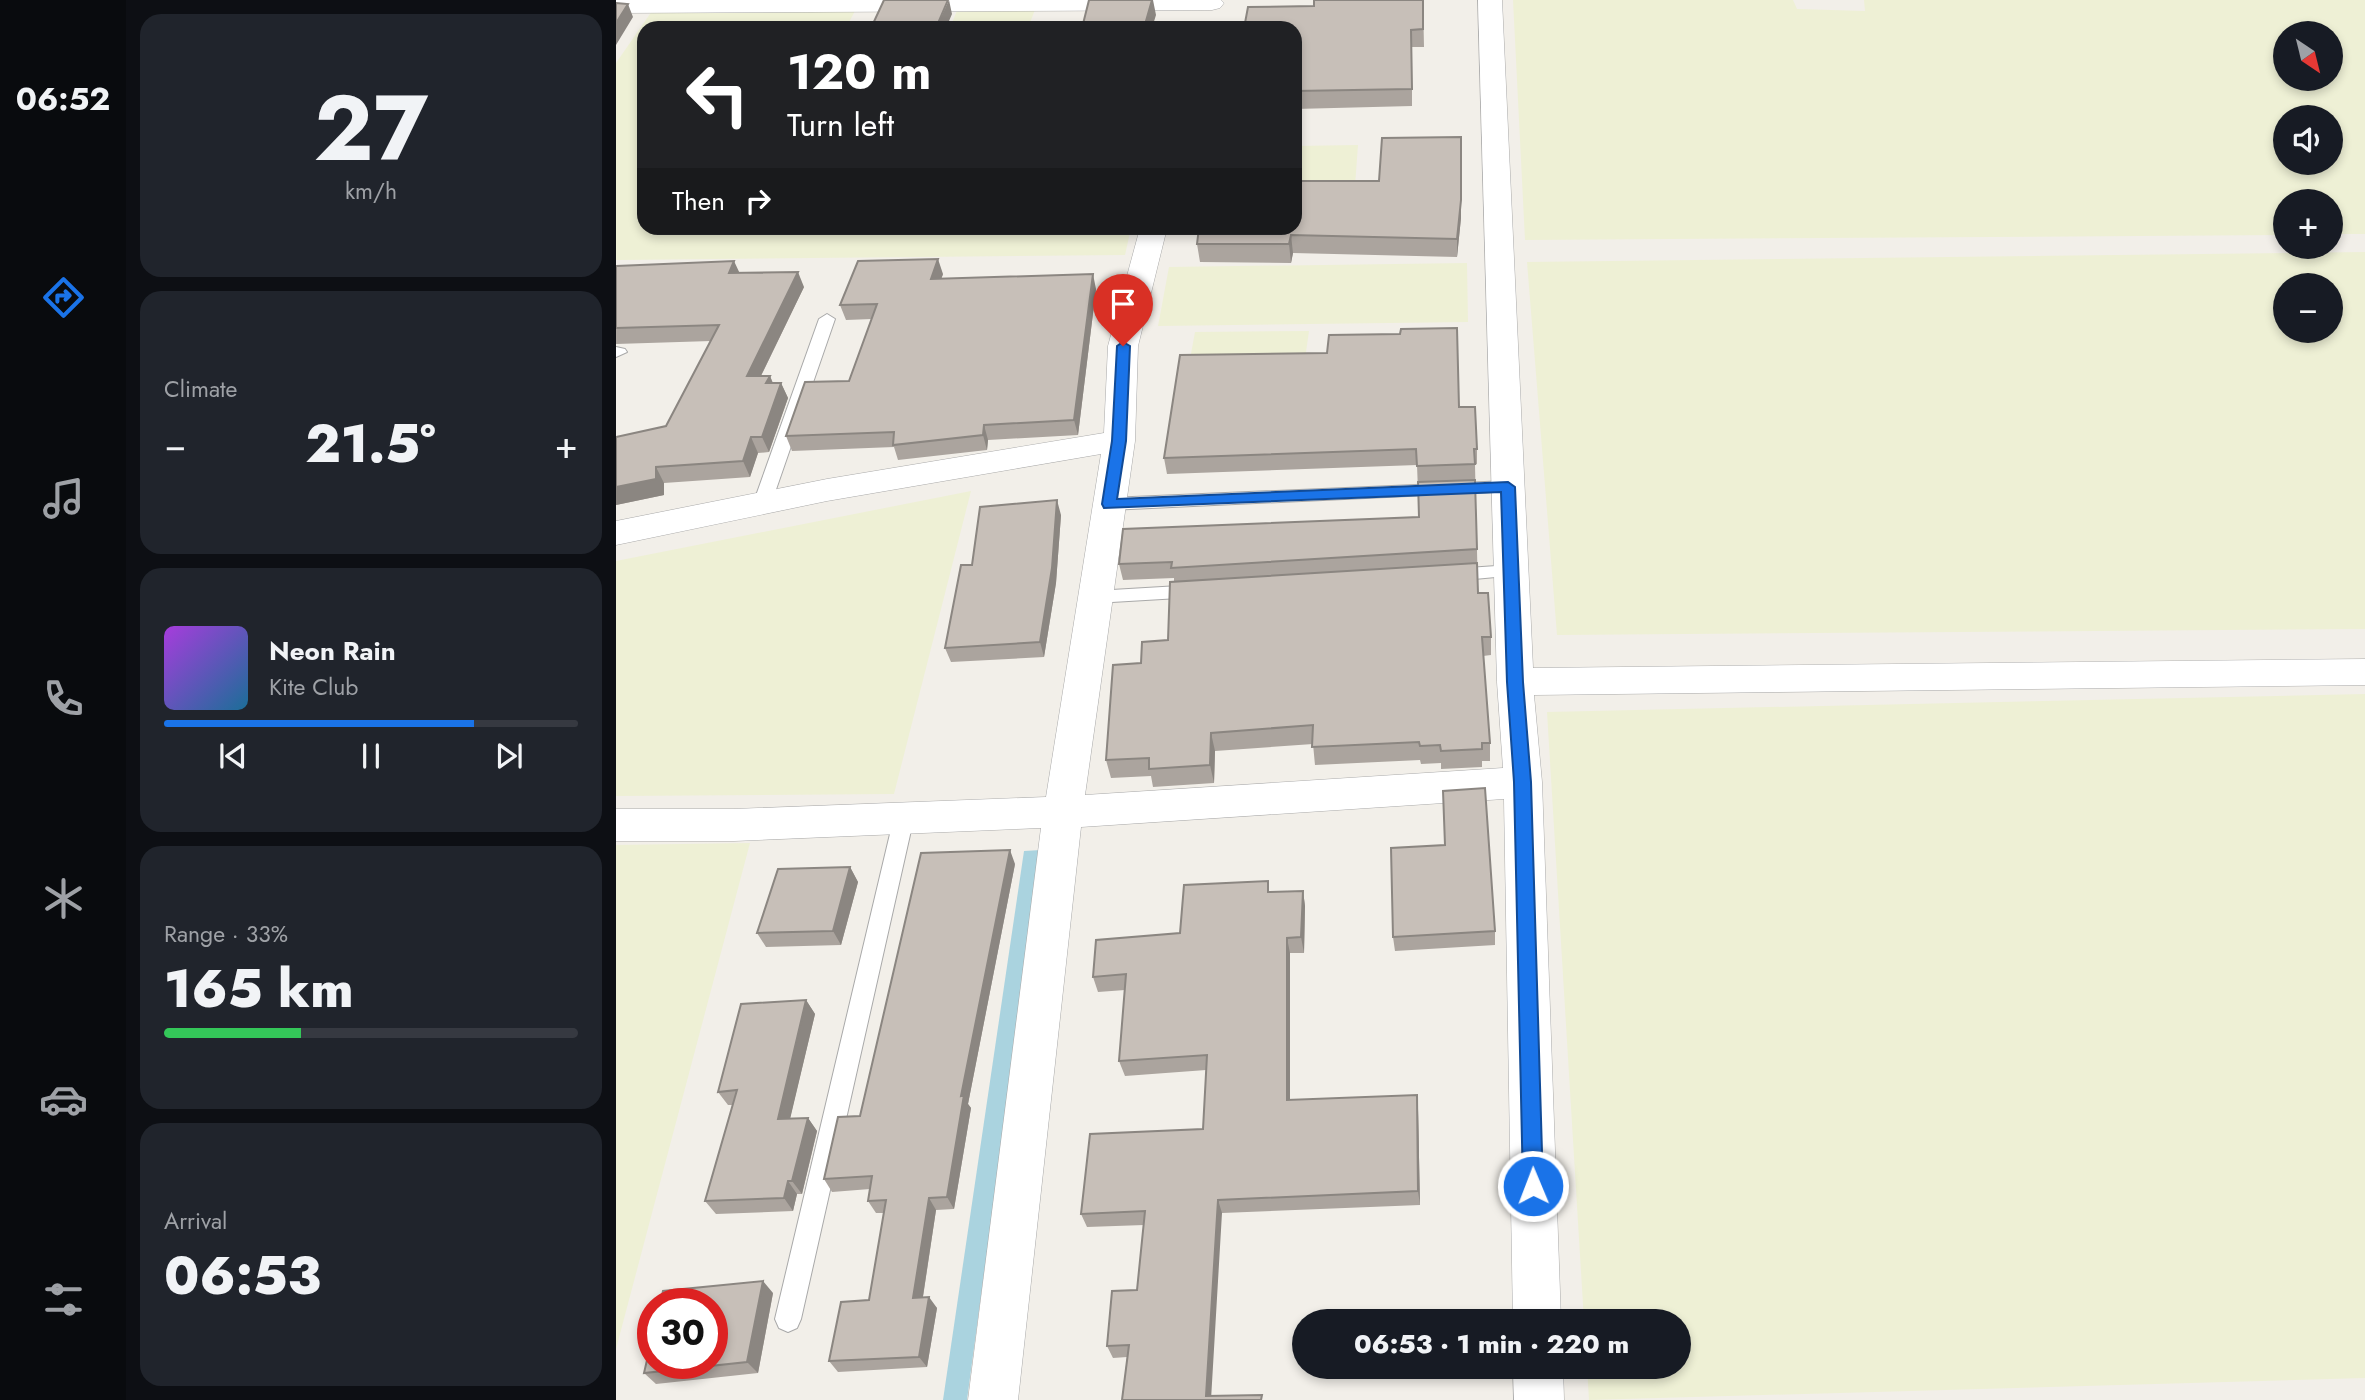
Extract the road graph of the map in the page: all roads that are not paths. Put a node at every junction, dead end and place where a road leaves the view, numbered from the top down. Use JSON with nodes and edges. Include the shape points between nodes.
{"nodes":[{"id":1,"x":1490,"y":0,"type":"edge"},
{"id":2,"x":1212,"y":1,"type":"edge"},
{"id":3,"x":616,"y":6,"type":"edge"},
{"id":4,"x":1208,"y":21,"type":"edge"},
{"id":5,"x":1152,"y":235,"type":"edge"},
{"id":6,"x":827,"y":318,"type":"dead end"},
{"id":7,"x":1119,"y":441,"type":"junction"},
{"id":8,"x":1508,"y":487,"type":"junction"},
{"id":9,"x":762,"y":504,"type":"junction"},
{"id":10,"x":1109,"y":504,"type":"junction"},
{"id":11,"x":616,"y":533,"type":"edge"},
{"id":12,"x":1511,"y":571,"type":"junction"},
{"id":13,"x":1428,"y":576,"type":"edge"},
{"id":14,"x":1220,"y":589,"type":"edge"},
{"id":15,"x":1095,"y":597,"type":"junction"},
{"id":16,"x":2365,"y":672,"type":"edge"},
{"id":17,"x":1515,"y":682,"type":"junction"},
{"id":18,"x":1523,"y":782,"type":"junction"},
{"id":19,"x":1063,"y":812,"type":"junction"},
{"id":20,"x":904,"y":817,"type":"junction"},
{"id":21,"x":616,"y":825,"type":"edge"},
{"id":22,"x":1537,"y":1309,"type":"edge"},
{"id":23,"x":788,"y":1319,"type":"dead end"},
{"id":24,"x":1538,"y":1379,"type":"edge"},
{"id":25,"x":993,"y":1400,"type":"edge"},
{"id":26,"x":1539,"y":1400,"type":"edge"}],
"edges":[{"from":1,"to":8,"type":"street"},
{"from":2,"to":3,"type":"street"},
{"from":2,"to":4,"type":"street"},
{"from":5,"to":7,"type":"street","via":[[1123,346]]},
{"from":6,"to":9,"type":"lane"},
{"from":7,"to":9,"type":"street"},
{"from":7,"to":10,"type":"street"},
{"from":8,"to":10,"type":"lane"},
{"from":8,"to":12,"type":"street"},
{"from":9,"to":11,"type":"street"},
{"from":10,"to":15,"type":"street"},
{"from":12,"to":13,"type":"lane"},
{"from":12,"to":17,"type":"street"},
{"from":14,"to":15,"type":"lane"},
{"from":15,"to":19,"type":"street"},
{"from":16,"to":17,"type":"street"},
{"from":17,"to":18,"type":"street"},
{"from":18,"to":19,"type":"street"},
{"from":18,"to":22,"type":"street"},
{"from":19,"to":20,"type":"street"},
{"from":19,"to":25,"type":"street"},
{"from":20,"to":21,"type":"street"},
{"from":20,"to":23,"type":"lane"},
{"from":24,"to":26,"type":"street"}]}
